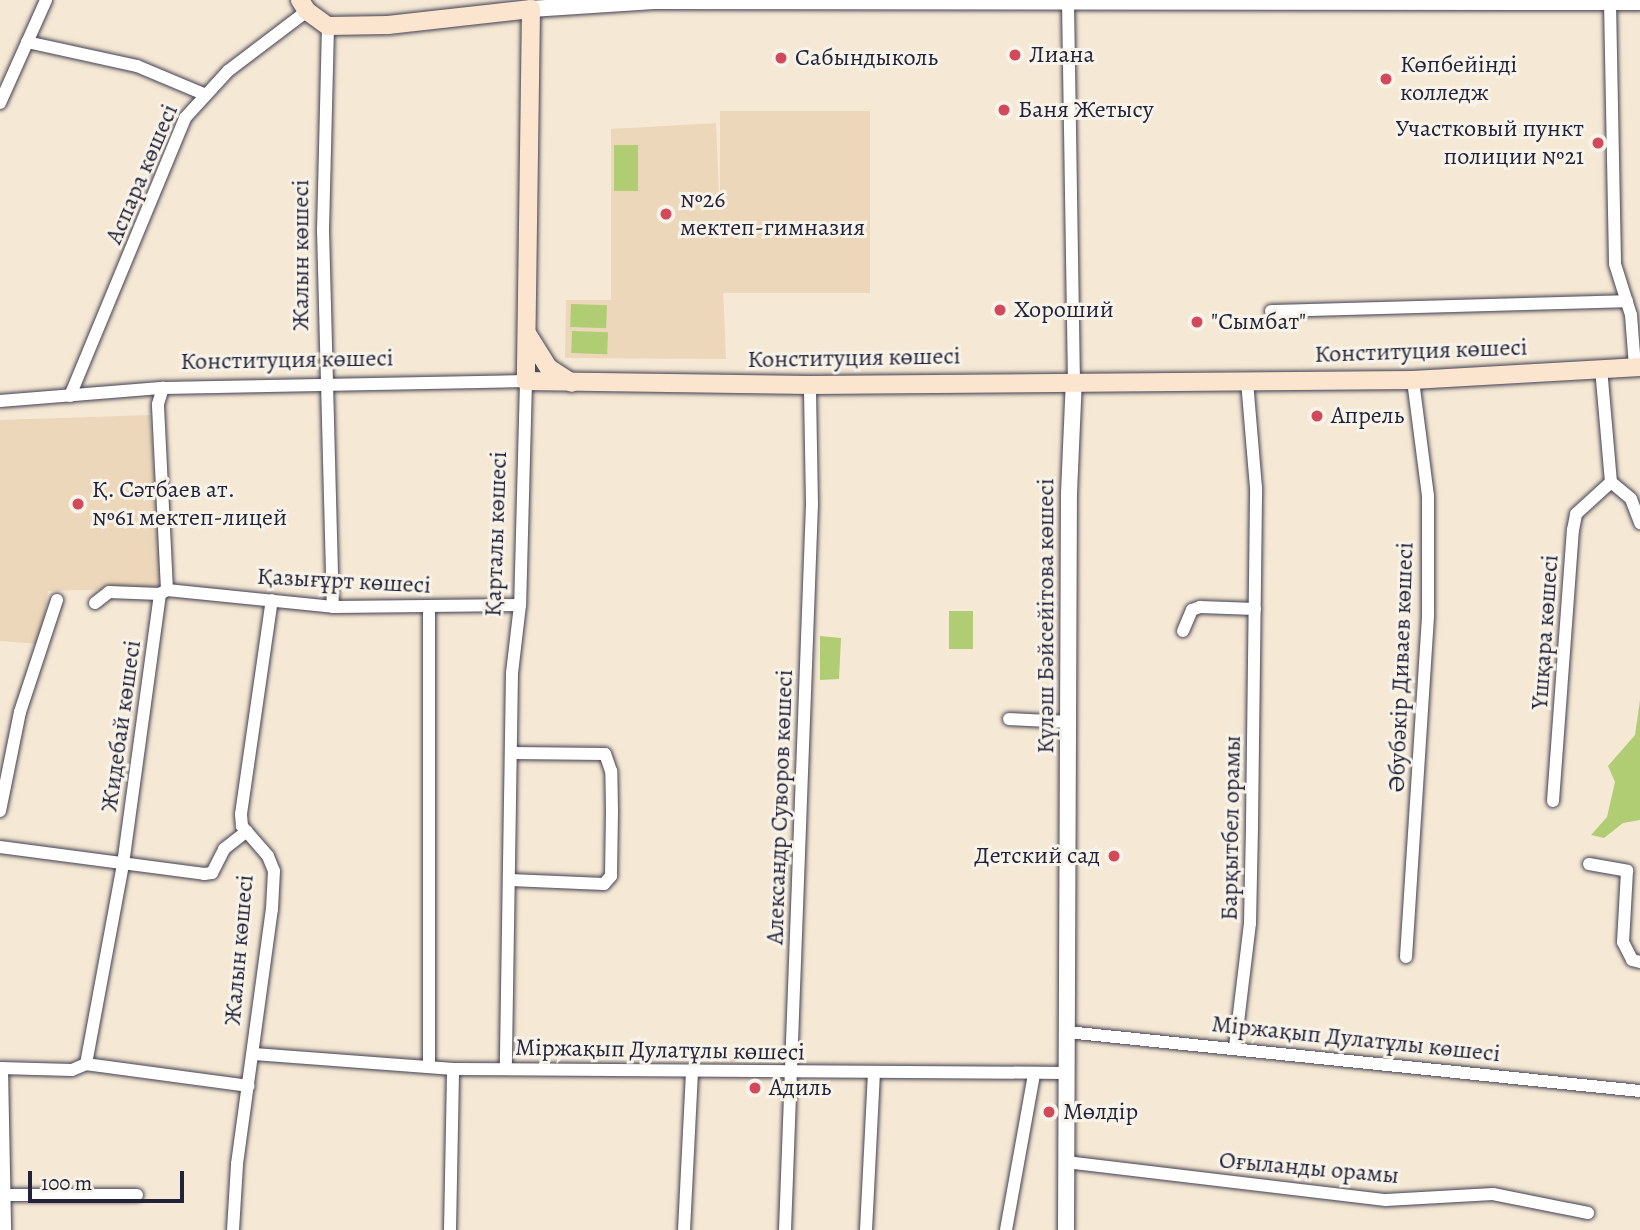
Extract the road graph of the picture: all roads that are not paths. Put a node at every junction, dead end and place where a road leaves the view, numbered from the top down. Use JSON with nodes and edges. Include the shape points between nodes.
{"nodes":[{"id":1,"x":46,"y":0,"type":"edge"},
{"id":2,"x":884,"y":1,"type":"edge"},
{"id":3,"x":1068,"y":2,"type":"junction"},
{"id":4,"x":1251,"y":2,"type":"edge"},
{"id":5,"x":1610,"y":2,"type":"junction"},
{"id":6,"x":1640,"y":2,"type":"edge"},
{"id":7,"x":532,"y":5,"type":"edge"},
{"id":8,"x":304,"y":6,"type":"edge"},
{"id":9,"x":328,"y":26,"type":"junction"},
{"id":10,"x":27,"y":43,"type":"junction"},
{"id":11,"x":204,"y":94,"type":"junction"},
{"id":12,"x":0,"y":103,"type":"edge"},
{"id":13,"x":1627,"y":301,"type":"junction"},
{"id":14,"x":1271,"y":311,"type":"dead end"},
{"id":15,"x":525,"y":331,"type":"junction"},
{"id":16,"x":1638,"y":367,"type":"edge"},
{"id":17,"x":1601,"y":368,"type":"junction"},
{"id":18,"x":1074,"y":380,"type":"junction"},
{"id":19,"x":1247,"y":380,"type":"junction"},
{"id":20,"x":1413,"y":380,"type":"junction"},
{"id":21,"x":526,"y":381,"type":"junction"},
{"id":22,"x":327,"y":383,"type":"junction"},
{"id":23,"x":575,"y":385,"type":"junction"},
{"id":24,"x":810,"y":385,"type":"junction"},
{"id":25,"x":163,"y":388,"type":"junction"},
{"id":26,"x":70,"y":396,"type":"junction"},
{"id":27,"x":0,"y":401,"type":"edge"},
{"id":28,"x":1611,"y":482,"type":"junction"},
{"id":29,"x":1640,"y":523,"type":"edge"},
{"id":30,"x":163,"y":592,"type":"junction"},
{"id":31,"x":57,"y":600,"type":"dead end"},
{"id":32,"x":272,"y":600,"type":"junction"},
{"id":33,"x":95,"y":603,"type":"dead end"},
{"id":34,"x":520,"y":605,"type":"junction"},
{"id":35,"x":333,"y":607,"type":"junction"},
{"id":36,"x":429,"y":608,"type":"junction"},
{"id":37,"x":1255,"y":609,"type":"junction"},
{"id":38,"x":1183,"y":631,"type":"dead end"},
{"id":39,"x":1009,"y":719,"type":"dead end"},
{"id":40,"x":1069,"y":722,"type":"junction"},
{"id":41,"x":512,"y":753,"type":"junction"},
{"id":42,"x":1553,"y":801,"type":"dead end"},
{"id":43,"x":0,"y":811,"type":"edge"},
{"id":44,"x":247,"y":831,"type":"junction"},
{"id":45,"x":0,"y":846,"type":"edge"},
{"id":46,"x":123,"y":864,"type":"junction"},
{"id":47,"x":1589,"y":864,"type":"dead end"},
{"id":48,"x":510,"y":880,"type":"junction"},
{"id":49,"x":1406,"y":957,"type":"dead end"},
{"id":50,"x":1640,"y":961,"type":"edge"},
{"id":51,"x":1066,"y":1032,"type":"junction"},
{"id":52,"x":1235,"y":1047,"type":"junction"},
{"id":53,"x":254,"y":1054,"type":"junction"},
{"id":54,"x":86,"y":1064,"type":"junction"},
{"id":55,"x":429,"y":1066,"type":"junction"},
{"id":56,"x":1,"y":1068,"type":"edge"},
{"id":57,"x":453,"y":1069,"type":"junction"},
{"id":58,"x":506,"y":1069,"type":"junction"},
{"id":59,"x":692,"y":1070,"type":"junction"},
{"id":60,"x":874,"y":1072,"type":"junction"},
{"id":61,"x":788,"y":1073,"type":"junction"},
{"id":62,"x":1066,"y":1073,"type":"junction"},
{"id":63,"x":1034,"y":1075,"type":"junction"},
{"id":64,"x":250,"y":1086,"type":"junction"},
{"id":65,"x":1640,"y":1091,"type":"edge"},
{"id":66,"x":1066,"y":1162,"type":"junction"},
{"id":67,"x":4,"y":1195,"type":"junction"},
{"id":68,"x":137,"y":1195,"type":"dead end"},
{"id":69,"x":1588,"y":1213,"type":"dead end"},
{"id":70,"x":5,"y":1230,"type":"edge"},
{"id":71,"x":233,"y":1230,"type":"edge"},
{"id":72,"x":450,"y":1230,"type":"edge"},
{"id":73,"x":684,"y":1230,"type":"edge"},
{"id":74,"x":785,"y":1230,"type":"edge"},
{"id":75,"x":866,"y":1230,"type":"edge"},
{"id":76,"x":1006,"y":1230,"type":"edge"},
{"id":77,"x":1066,"y":1230,"type":"edge"}],
"edges":[{"from":1,"to":10,"type":"street"},
{"from":2,"to":3,"type":"street"},
{"from":2,"to":7,"type":"street"},
{"from":3,"to":4,"type":"street"},
{"from":3,"to":18,"type":"street","name":"Күләш Бәйсейітова көшесі"},
{"from":4,"to":5,"type":"street"},
{"from":5,"to":6,"type":"street"},
{"from":5,"to":13,"type":"street","via":[[1615,264]]},
{"from":7,"to":9,"type":"main road","via":[[388,25]]},
{"from":7,"to":15,"type":"main road","name":"Қарталы көшесі"},
{"from":8,"to":9,"type":"main road"},
{"from":8,"to":11,"type":"street","name":"Аспара көшесі"},
{"from":9,"to":22,"type":"street","name":"Жалын көшесі","via":[[323,229]]},
{"from":10,"to":11,"type":"street","via":[[137,66]]},
{"from":10,"to":12,"type":"street"},
{"from":11,"to":26,"type":"street","name":"Аспара көшесі","via":[[185,118]]},
{"from":13,"to":14,"type":"street"},
{"from":13,"to":16,"type":"street"},
{"from":15,"to":21,"type":"main road","name":"Қарталы көшесі"},
{"from":15,"to":23,"type":"main road","via":[[549,368]]},
{"from":16,"to":17,"type":"main road","name":"Конституция көшесі"},
{"from":17,"to":20,"type":"main road","name":"Конституция көшесі"},
{"from":17,"to":28,"type":"street"},
{"from":18,"to":19,"type":"main road","name":"Конституция көшесі"},
{"from":18,"to":24,"type":"main road","name":"Конституция көшесі"},
{"from":18,"to":40,"type":"street","name":"Күләш Бәйсейітова көшесі"},
{"from":19,"to":20,"type":"main road","name":"Конституция көшесі"},
{"from":19,"to":37,"type":"street","name":"Барқытбел орамы","via":[[1256,488]]},
{"from":20,"to":49,"type":"street","name":"Әбубәкір Диваев көшесі","via":[[1428,495],[1428,615]]},
{"from":21,"to":22,"type":"street","name":"Конституция көшесі"},
{"from":21,"to":23,"type":"main road","name":"Конституция көшесі"},
{"from":21,"to":34,"type":"street","name":"Қарталы көшесі"},
{"from":22,"to":25,"type":"street","name":"Конституция көшесі"},
{"from":22,"to":35,"type":"street","name":"Жалын көшесі"},
{"from":23,"to":24,"type":"main road","name":"Конституция көшесі"},
{"from":24,"to":61,"type":"street","name":"Александр Суворов көшесі","via":[[812,505]]},
{"from":25,"to":26,"type":"street","name":"Конституция көшесі"},
{"from":25,"to":30,"type":"street","name":"Жидебай көшесі","via":[[158,404]]},
{"from":26,"to":27,"type":"street","name":"Конституция көшесі"},
{"from":28,"to":29,"type":"street","via":[[1631,499]]},
{"from":28,"to":42,"type":"street","name":"Үшқара көшесі","via":[[1576,514],[1573,530]]},
{"from":30,"to":32,"type":"street","name":"Қазығұрт көшесі"},
{"from":30,"to":33,"type":"street","name":"Қазығұрт көшесі","via":[[109,592]]},
{"from":30,"to":46,"type":"street","name":"Жидебай көшесі"},
{"from":31,"to":43,"type":"street","via":[[20,712]]},
{"from":32,"to":35,"type":"street","name":"Қазығұрт көшесі"},
{"from":32,"to":44,"type":"street","via":[[242,814]]},
{"from":34,"to":36,"type":"street","name":"Қазығұрт көшесі"},
{"from":34,"to":41,"type":"street","name":"Қарталы көшесі","via":[[512,673]]},
{"from":35,"to":36,"type":"street","name":"Қазығұрт көшесі"},
{"from":36,"to":55,"type":"street"},
{"from":37,"to":38,"type":"street","via":[[1200,607],[1192,610]]},
{"from":37,"to":52,"type":"street","name":"Барқытбел орамы","via":[[1250,923]]},
{"from":39,"to":40,"type":"street"},
{"from":40,"to":51,"type":"street","name":"Күләш Бәйсейітова көшесі"},
{"from":41,"to":48,"type":"street","name":"Қарталы көшесі"},
{"from":41,"to":48,"type":"street","via":[[605,754],[611,771],[611,876],[596,887]]},
{"from":44,"to":46,"type":"street","via":[[224,849],[212,873]]},
{"from":44,"to":53,"type":"street","name":"Жалын көшесі","via":[[274,871]]},
{"from":45,"to":46,"type":"street"},
{"from":46,"to":54,"type":"street","name":"Жидебай көшесі"},
{"from":47,"to":50,"type":"street","via":[[1627,871],[1623,942],[1632,960]]},
{"from":48,"to":58,"type":"street","name":"Қарталы көшесі"},
{"from":51,"to":52,"type":"street","name":"Міржақып Дулатұлы көшесі"},
{"from":51,"to":62,"type":"street","name":"Күләш Бәйсейітова көшесі"},
{"from":52,"to":65,"type":"street","name":"Міржақып Дулатұлы көшесі"},
{"from":53,"to":55,"type":"street","name":"Міржақып Дулатұлы көшесі"},
{"from":53,"to":64,"type":"street","name":"Жалын көшесі"},
{"from":54,"to":56,"type":"street","via":[[72,1070]]},
{"from":54,"to":64,"type":"street"},
{"from":55,"to":57,"type":"street","name":"Міржақып Дулатұлы көшесі"},
{"from":56,"to":67,"type":"street"},
{"from":57,"to":58,"type":"street","name":"Міржақып Дулатұлы көшесі"},
{"from":57,"to":72,"type":"street"},
{"from":58,"to":59,"type":"street","name":"Міржақып Дулатұлы көшесі"},
{"from":59,"to":61,"type":"street","name":"Міржақып Дулатұлы көшесі"},
{"from":59,"to":73,"type":"street"},
{"from":60,"to":61,"type":"street","name":"Міржақып Дулатұлы көшесі"},
{"from":60,"to":63,"type":"street","name":"Міржақып Дулатұлы көшесі"},
{"from":60,"to":75,"type":"street"},
{"from":61,"to":74,"type":"street","name":"Александр Суворов көшесі"},
{"from":62,"to":63,"type":"street","name":"Міржақып Дулатұлы көшесі"},
{"from":62,"to":66,"type":"street","name":"Күләш Бәйсейітова көшесі"},
{"from":63,"to":76,"type":"street"},
{"from":64,"to":71,"type":"street","name":"Жалын көшесі","via":[[237,1164]]},
{"from":66,"to":69,"type":"street","name":"Оғыланды орамы","via":[[1386,1200],[1493,1194]]},
{"from":66,"to":77,"type":"street","name":"Күләш Бәйсейітова көшесі"},
{"from":67,"to":68,"type":"street"},
{"from":67,"to":70,"type":"street"}]}
